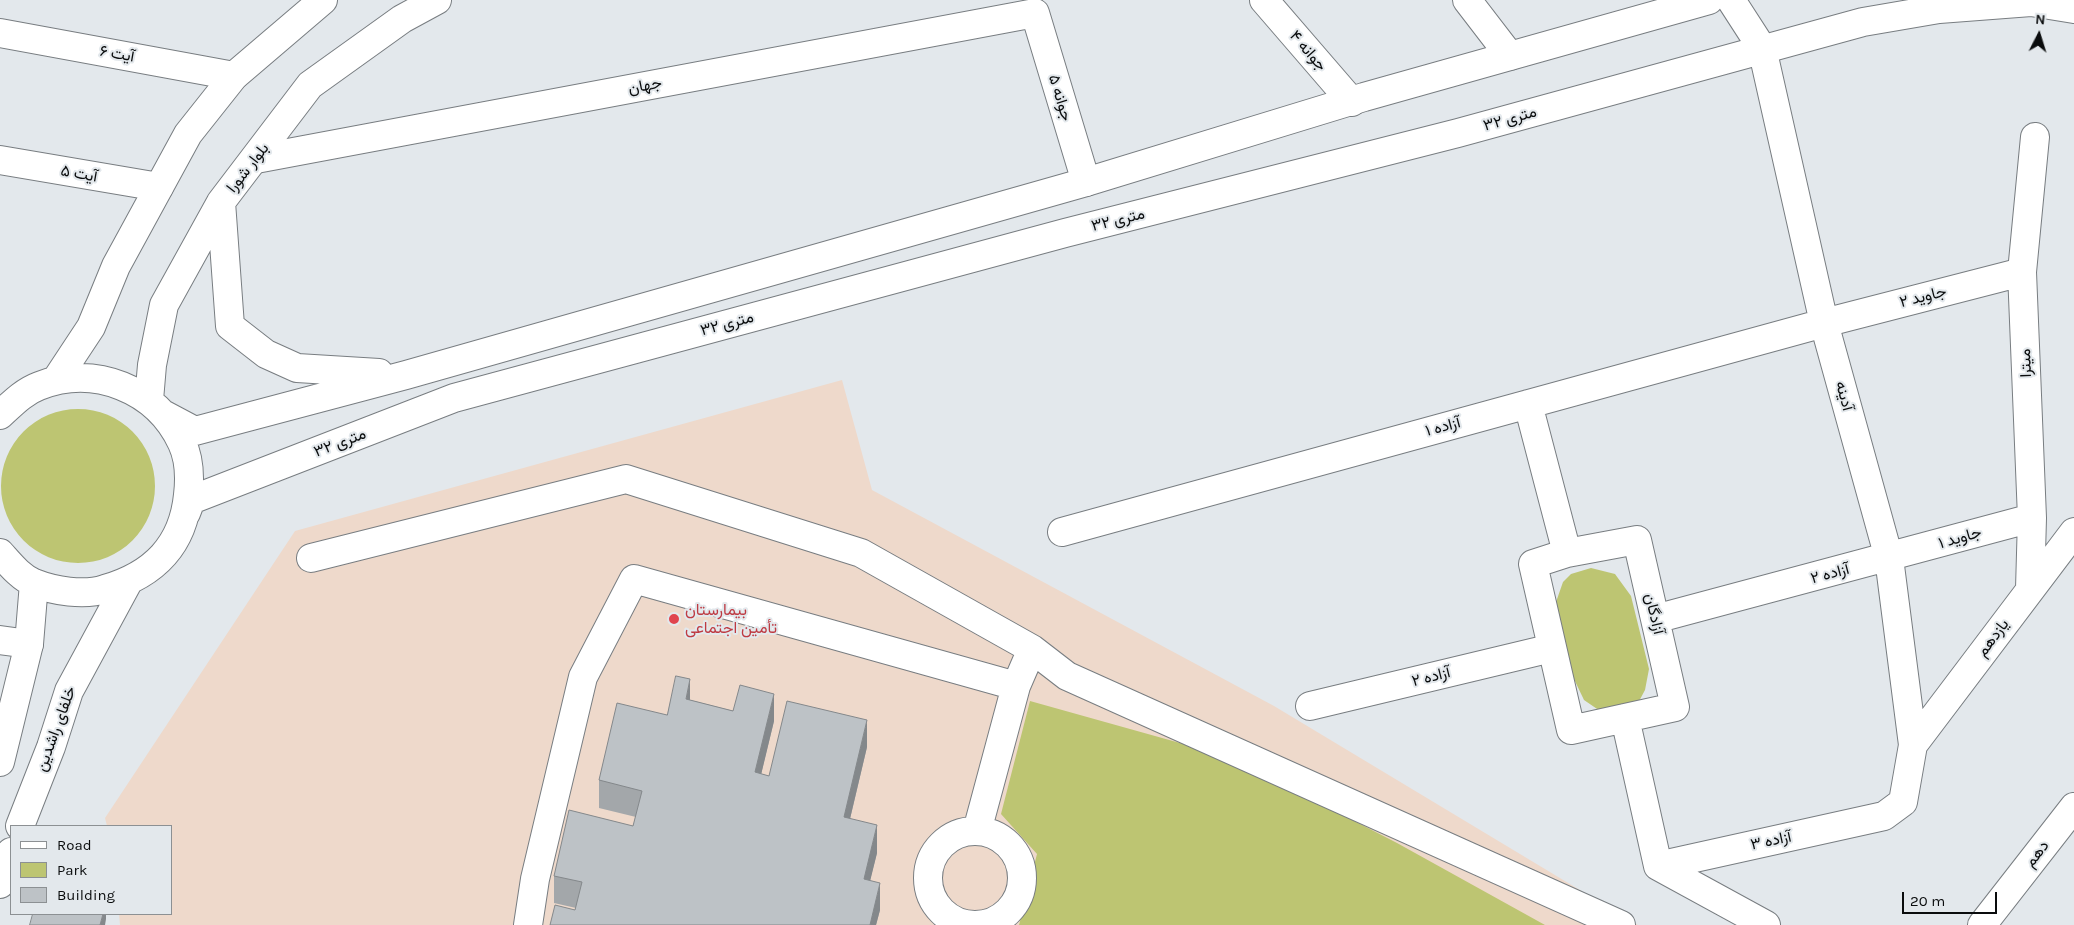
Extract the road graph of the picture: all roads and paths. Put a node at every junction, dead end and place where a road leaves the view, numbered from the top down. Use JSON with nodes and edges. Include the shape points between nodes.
{"nodes":[{"id":1,"x":323,"y":0,"type":"edge"},
{"id":2,"x":437,"y":0,"type":"edge"},
{"id":3,"x":1264,"y":0,"type":"edge"},
{"id":4,"x":1467,"y":0,"type":"edge"},
{"id":5,"x":1708,"y":0,"type":"edge"},
{"id":6,"x":1731,"y":0,"type":"edge"},
{"id":7,"x":2074,"y":9,"type":"edge"},
{"id":8,"x":1034,"y":13,"type":"joint"},
{"id":9,"x":0,"y":33,"type":"edge"},
{"id":10,"x":1762,"y":48,"type":"junction"},
{"id":11,"x":1510,"y":56,"type":"junction"},
{"id":12,"x":234,"y":76,"type":"junction"},
{"id":13,"x":1352,"y":102,"type":"junction"},
{"id":14,"x":2034,"y":137,"type":"dead end"},
{"id":15,"x":256,"y":159,"type":"junction"},
{"id":16,"x":0,"y":160,"type":"edge"},
{"id":17,"x":1086,"y":182,"type":"junction"},
{"id":18,"x":159,"y":187,"type":"junction"},
{"id":19,"x":221,"y":202,"type":"junction"},
{"id":20,"x":828,"y":254,"type":"junction"},
{"id":21,"x":2022,"y":272,"type":"junction"},
{"id":22,"x":840,"y":294,"type":"junction"},
{"id":23,"x":1824,"y":322,"type":"junction"},
{"id":24,"x":406,"y":374,"type":"junction"},
{"id":25,"x":56,"y":380,"type":"junction"},
{"id":26,"x":10,"y":395,"type":"edge"},
{"id":27,"x":1528,"y":404,"type":"junction"},
{"id":28,"x":156,"y":407,"type":"junction"},
{"id":29,"x":0,"y":415,"type":"edge"},
{"id":30,"x":186,"y":513,"type":"junction"},
{"id":31,"x":2032,"y":518,"type":"junction"},
{"id":32,"x":1062,"y":532,"type":"dead end"},
{"id":33,"x":2074,"y":532,"type":"edge"},
{"id":34,"x":0,"y":553,"type":"edge"},
{"id":35,"x":1567,"y":553,"type":"junction"},
{"id":36,"x":311,"y":558,"type":"dead end"},
{"id":37,"x":1889,"y":558,"type":"junction"},
{"id":38,"x":128,"y":582,"type":"junction"},
{"id":39,"x":34,"y":583,"type":"junction"},
{"id":40,"x":2030,"y":589,"type":"junction"},
{"id":41,"x":1655,"y":619,"type":"junction"},
{"id":42,"x":0,"y":640,"type":"edge"},
{"id":43,"x":29,"y":644,"type":"junction"},
{"id":44,"x":1552,"y":648,"type":"junction"},
{"id":45,"x":1032,"y":649,"type":"junction"},
{"id":46,"x":1016,"y":686,"type":"junction"},
{"id":47,"x":1310,"y":706,"type":"dead end"},
{"id":48,"x":1625,"y":718,"type":"junction"},
{"id":49,"x":1913,"y":745,"type":"junction"},
{"id":50,"x":0,"y":762,"type":"edge"},
{"id":51,"x":2074,"y":807,"type":"edge"},
{"id":52,"x":20,"y":825,"type":"edge"},
{"id":53,"x":977,"y":831,"type":"junction"},
{"id":54,"x":10,"y":855,"type":"edge"},
{"id":55,"x":1658,"y":866,"type":"junction"},
{"id":56,"x":0,"y":884,"type":"edge"},
{"id":57,"x":950,"y":922,"type":"edge"},
{"id":58,"x":528,"y":925,"type":"edge"},
{"id":59,"x":1621,"y":925,"type":"edge"},
{"id":60,"x":1766,"y":925,"type":"edge"},
{"id":61,"x":1982,"y":925,"type":"edge"}],
"edges":[{"from":1,"to":12,"type":"street"},
{"from":2,"to":15,"type":"street","name":"بلوار شورا","via":[[402,19],[310,85]]},
{"from":3,"to":13,"type":"street","name":"جوانه ۴"},
{"from":4,"to":11,"type":"street"},
{"from":5,"to":11,"type":"street"},
{"from":6,"to":10,"type":"street"},
{"from":7,"to":10,"type":"street","name":"۳۲ متری","via":[[2031,2],[1939,9],[1863,22]]},
{"from":8,"to":15,"type":"street","name":"جهان"},
{"from":8,"to":17,"type":"street","name":"جوانه ۵"},
{"from":9,"to":12,"type":"street","name":"آیت ۶"},
{"from":10,"to":22,"type":"street","name":"۳۲ متری","via":[[1458,133]]},
{"from":10,"to":23,"type":"street","name":"آدینه"},
{"from":11,"to":13,"type":"street"},
{"from":12,"to":18,"type":"street","via":[[188,134]]},
{"from":13,"to":17,"type":"street"},
{"from":14,"to":21,"type":"street","name":"میترا"},
{"from":15,"to":19,"type":"street","name":"بلوار شورا"},
{"from":16,"to":18,"type":"street","name":"آیت ۵"},
{"from":17,"to":20,"type":"street"},
{"from":18,"to":25,"type":"street","via":[[116,266],[91,328]]},
{"from":19,"to":24,"type":"street","via":[[230,326],[266,354],[297,368]]},
{"from":19,"to":28,"type":"street","name":"بلوار شورا","via":[[164,305],[152,365]]},
{"from":20,"to":22,"type":"street"},
{"from":20,"to":24,"type":"street"},
{"from":21,"to":23,"type":"street","name":"جاوید ۲"},
{"from":21,"to":31,"type":"street","name":"میترا"},
{"from":22,"to":30,"type":"street","name":"۳۲ متری","via":[[454,398],[191,500]]},
{"from":23,"to":27,"type":"street","name":"آزاده ۱"},
{"from":23,"to":37,"type":"street","name":"آدینه"},
{"from":24,"to":28,"type":"street","via":[[195,431]]},
{"from":25,"to":26,"type":"street"},
{"from":25,"to":28,"type":"street","via":[[89,377],[121,384]]},
{"from":26,"to":29,"type":"street"},
{"from":27,"to":32,"type":"street","name":"آزاده ۱"},
{"from":27,"to":35,"type":"street"},
{"from":28,"to":30,"type":"street","via":[[182,443],[190,478]]},
{"from":30,"to":38,"type":"street","via":[[165,554]]},
{"from":31,"to":37,"type":"street","name":"جاوید ۱"},
{"from":31,"to":40,"type":"street","name":"میترا"},
{"from":33,"to":40,"type":"street","name":"یازدهم"},
{"from":34,"to":39,"type":"street","via":[[15,570]]},
{"from":35,"to":41,"type":"street","name":"آزادگان","via":[[1637,540]]},
{"from":35,"to":44,"type":"street","name":"آزادگان","via":[[1533,564]]},
{"from":36,"to":45,"type":"street","via":[[626,480],[861,553]]},
{"from":37,"to":41,"type":"street","name":"آزاده ۲"},
{"from":37,"to":49,"type":"street","name":"آدینه"},
{"from":38,"to":39,"type":"street","via":[[101,591],[72,592]]},
{"from":38,"to":52,"type":"street","name":"خلفای راشدین","via":[[68,691],[51,748]]},
{"from":39,"to":43,"type":"street"},
{"from":40,"to":49,"type":"street","name":"یازدهم"},
{"from":41,"to":48,"type":"street","name":"آزادگان","via":[[1675,707]]},
{"from":42,"to":43,"type":"street"},
{"from":43,"to":50,"type":"street"},
{"from":44,"to":47,"type":"street","name":"آزاده ۲"},
{"from":44,"to":48,"type":"street","name":"آزادگان","via":[[1571,730]]},
{"from":45,"to":46,"type":"street"},
{"from":45,"to":59,"type":"street","via":[[1067,676]]},
{"from":46,"to":53,"type":"street"},
{"from":46,"to":58,"type":"street","via":[[634,579],[583,677],[535,879]]},
{"from":48,"to":55,"type":"street"},
{"from":49,"to":55,"type":"street","name":"آزاده ۳","via":[[1903,802],[1884,816]]},
{"from":51,"to":61,"type":"street","name":"دهم"},
{"from":53,"to":57,"type":"street","via":[[961,832],[947,839],[929,864],[931,895]]},
{"from":53,"to":57,"type":"street","via":[[1006,841],[1016,853],[1022,868],[1018,898],[1009,911],[996,920],[981,925]]},
{"from":54,"to":56,"type":"street"},
{"from":55,"to":60,"type":"street"}]}
